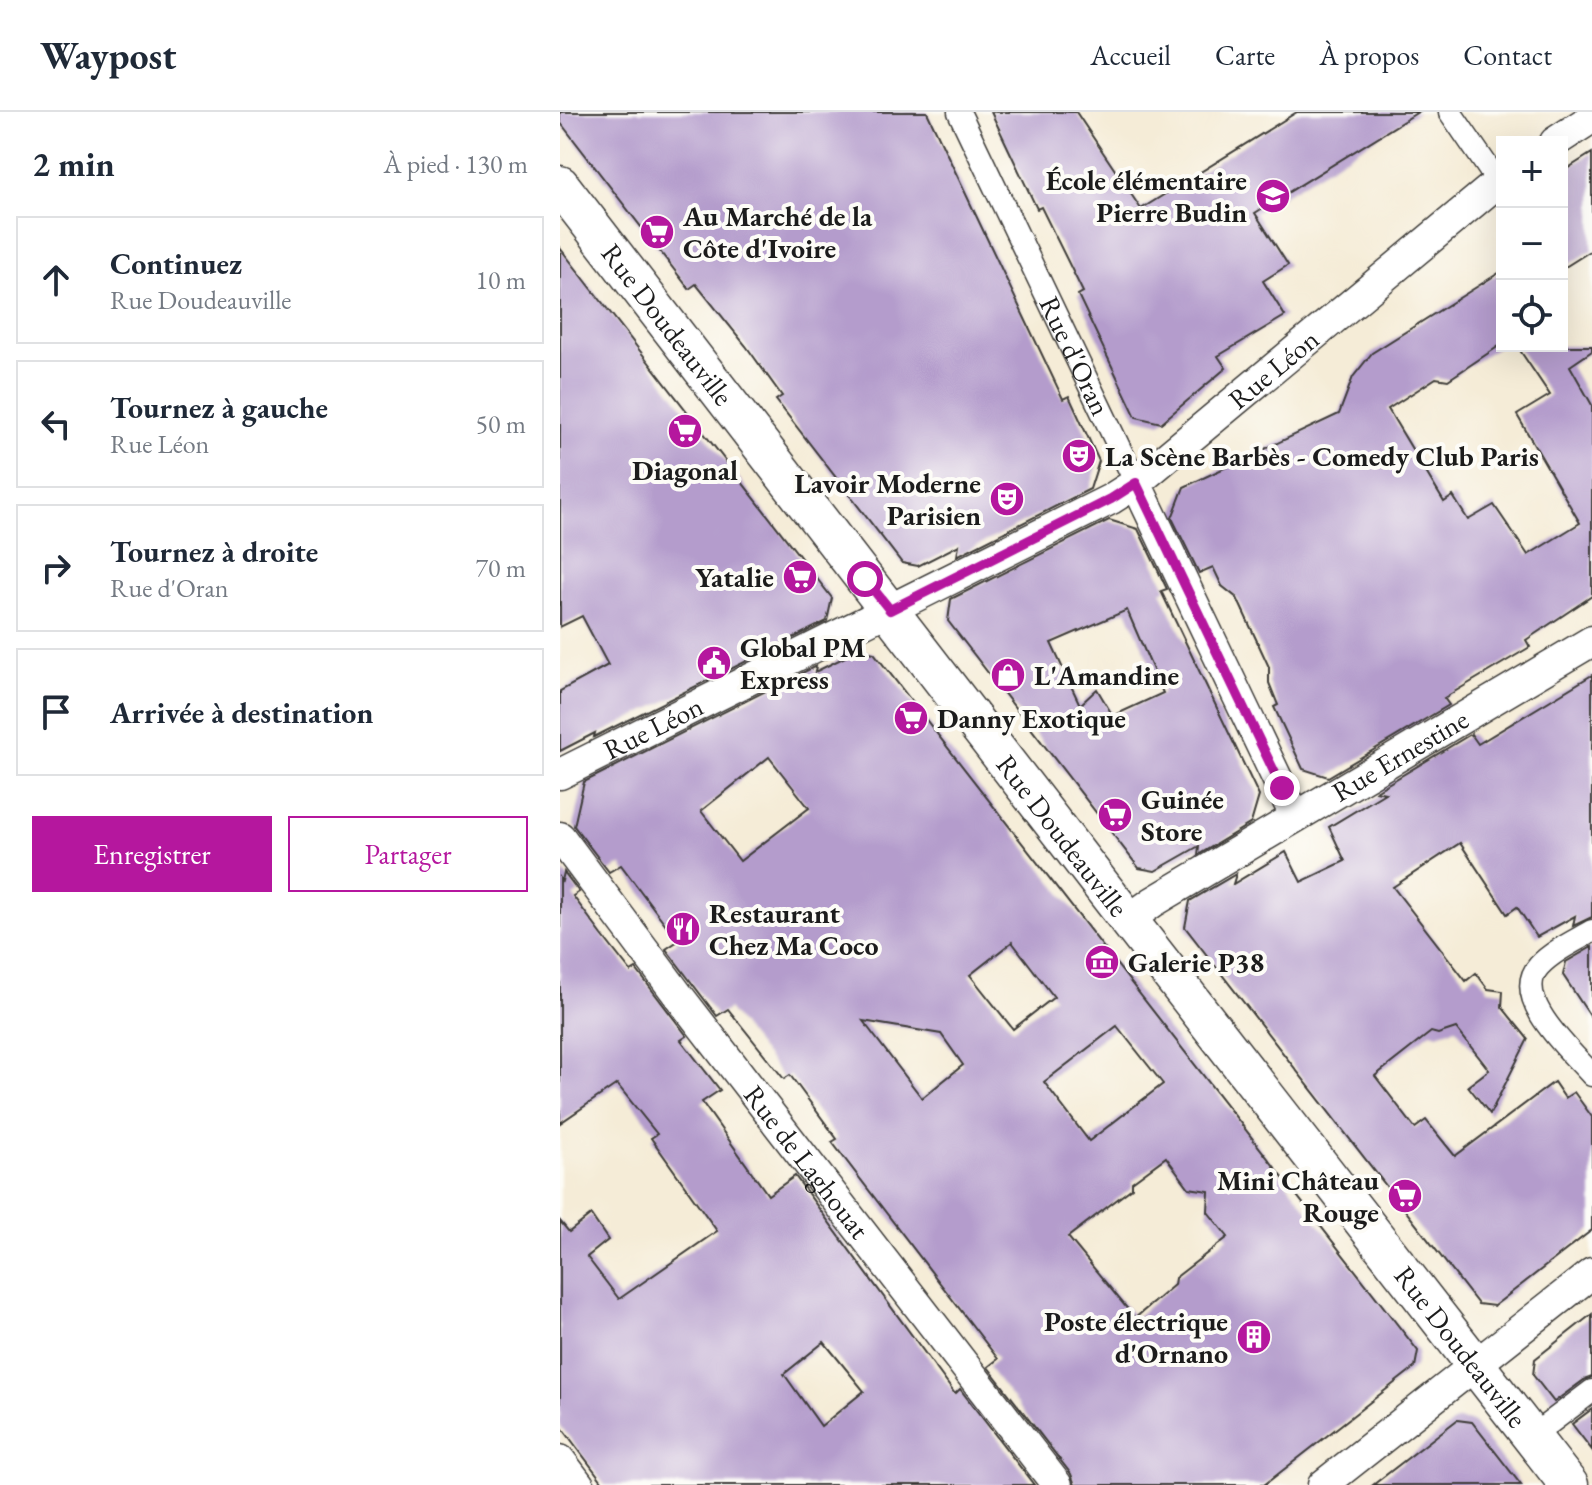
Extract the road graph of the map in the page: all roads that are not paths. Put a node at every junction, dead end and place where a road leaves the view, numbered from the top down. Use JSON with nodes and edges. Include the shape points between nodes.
{"nodes":[{"id":1,"x":959,"y":112,"type":"edge"},
{"id":2,"x":1450,"y":112,"type":"edge"},
{"id":3,"x":1592,"y":118,"type":"edge"},
{"id":4,"x":1564,"y":136,"type":"edge"},
{"id":5,"x":1496,"y":175,"type":"edge"},
{"id":6,"x":1496,"y":183,"type":"edge"},
{"id":7,"x":560,"y":185,"type":"edge"},
{"id":8,"x":1136,"y":483,"type":"junction"},
{"id":9,"x":890,"y":610,"type":"junction"},
{"id":10,"x":1592,"y":641,"type":"edge"},
{"id":11,"x":560,"y":774,"type":"edge"},
{"id":12,"x":1295,"y":816,"type":"junction"},
{"id":13,"x":560,"y":837,"type":"edge"},
{"id":14,"x":1128,"y":920,"type":"junction"},
{"id":15,"x":1592,"y":931,"type":"edge"},
{"id":16,"x":1592,"y":1075,"type":"edge"},
{"id":17,"x":1592,"y":1273,"type":"edge"},
{"id":18,"x":1476,"y":1365,"type":"junction"},
{"id":19,"x":1592,"y":1391,"type":"edge"},
{"id":20,"x":1531,"y":1437,"type":"junction"},
{"id":21,"x":560,"y":1460,"type":"edge"},
{"id":22,"x":579,"y":1485,"type":"edge"},
{"id":23,"x":1057,"y":1485,"type":"edge"},
{"id":24,"x":1323,"y":1485,"type":"edge"},
{"id":25,"x":1569,"y":1485,"type":"edge"}],
"edges":[{"from":1,"to":8,"type":"street","name":"Rue d'Oran"},
{"from":2,"to":5,"type":"street"},
{"from":3,"to":4,"type":"street"},
{"from":6,"to":8,"type":"street","name":"Rue Léon"},
{"from":7,"to":9,"type":"street","name":"Rue Doudeauville"},
{"from":8,"to":9,"type":"street","name":"Rue Léon"},
{"from":8,"to":12,"type":"street","name":"Rue d'Oran"},
{"from":9,"to":11,"type":"street","name":"Rue Léon"},
{"from":9,"to":14,"type":"street","name":"Rue Doudeauville"},
{"from":10,"to":12,"type":"street","name":"Rue Ernestine"},
{"from":12,"to":14,"type":"street","name":"Rue Ernestine"},
{"from":13,"to":23,"type":"street","name":"Rue de Laghouat"},
{"from":14,"to":18,"type":"street","name":"Rue Doudeauville"},
{"from":15,"to":16,"type":"street","via":[[1537,968],[1530,991],[1536,1007]]},
{"from":17,"to":18,"type":"street"},
{"from":18,"to":20,"type":"street","name":"Rue Doudeauville"},
{"from":18,"to":24,"type":"street"},
{"from":19,"to":20,"type":"street"},
{"from":20,"to":25,"type":"street","name":"Rue Doudeauville"},
{"from":21,"to":22,"type":"street"}]}
